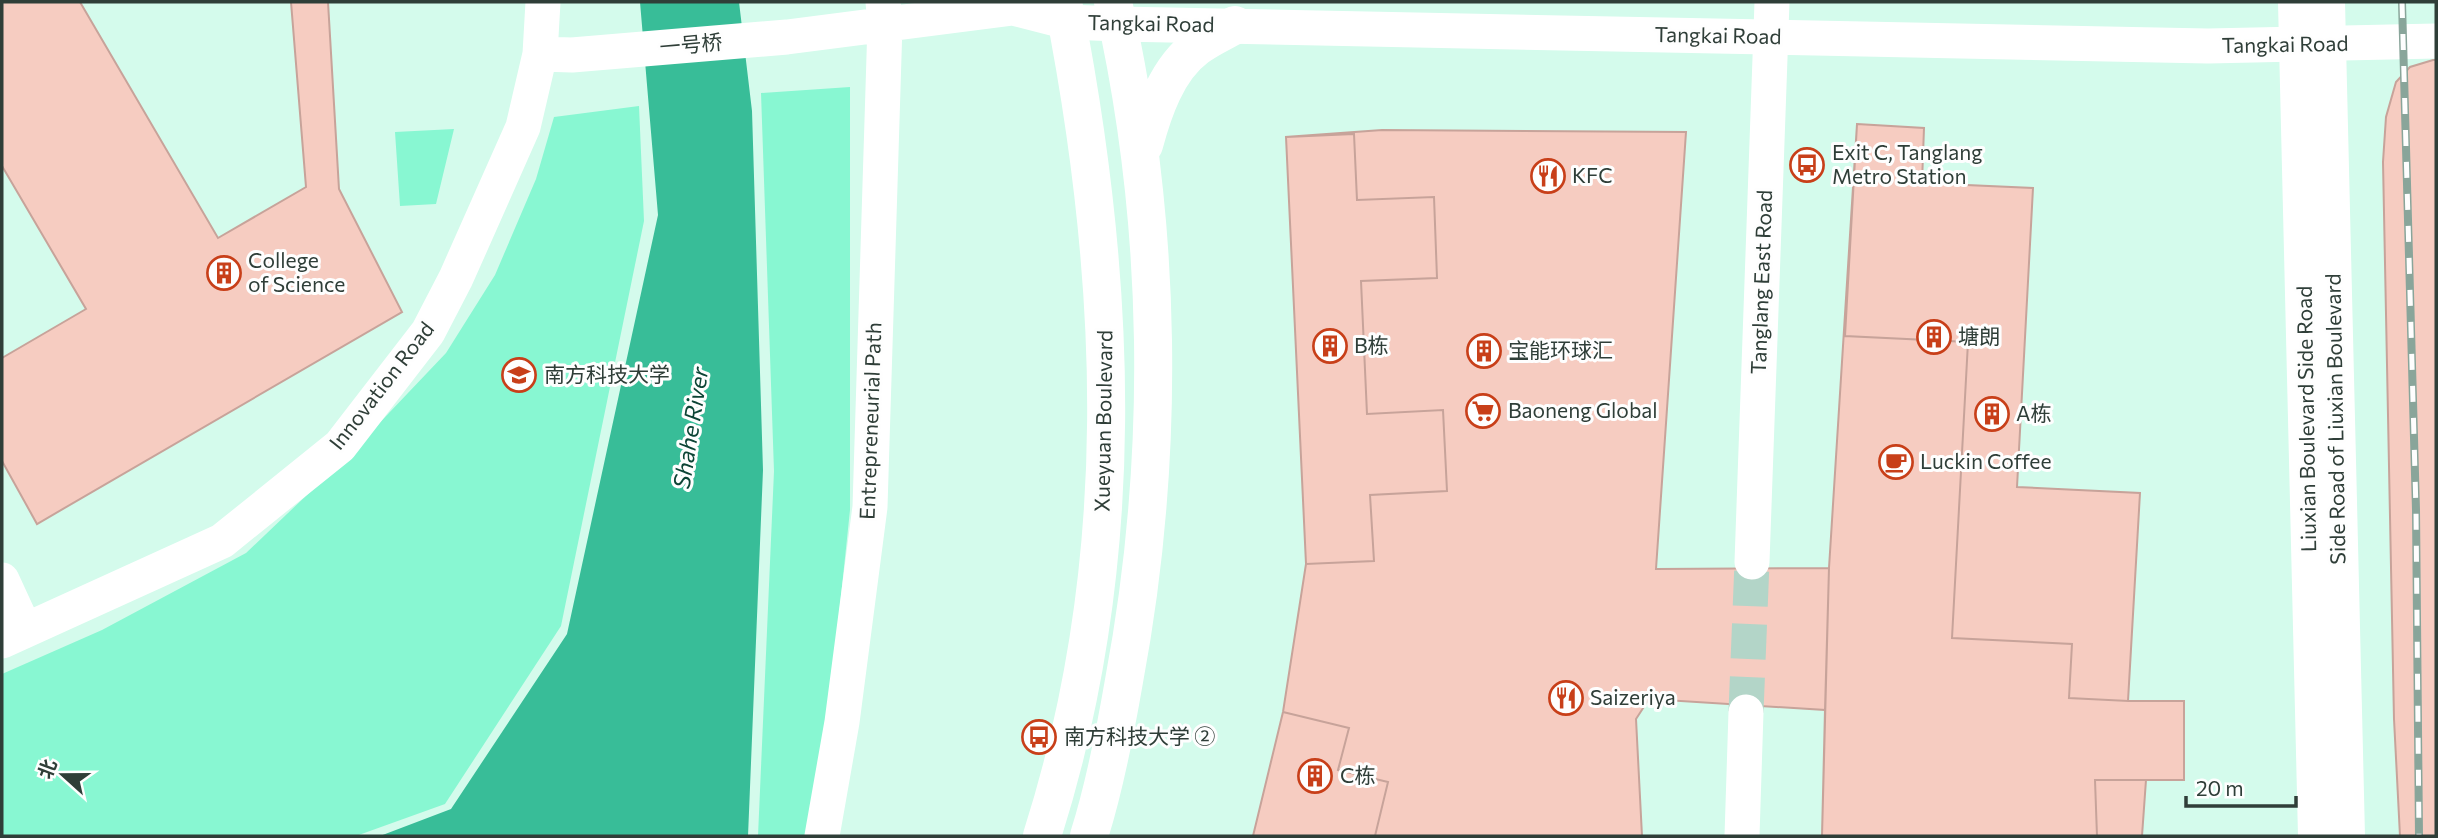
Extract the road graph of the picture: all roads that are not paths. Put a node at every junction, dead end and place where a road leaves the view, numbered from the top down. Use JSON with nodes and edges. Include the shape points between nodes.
{"nodes":[{"id":1,"x":543,"y":2,"type":"edge"},
{"id":2,"x":1772,"y":2,"type":"edge"},
{"id":3,"x":2297,"y":2,"type":"edge"},
{"id":4,"x":2326,"y":2,"type":"edge"},
{"id":5,"x":1017,"y":5,"type":"edge"},
{"id":6,"x":1065,"y":12,"type":"edge"},
{"id":7,"x":884,"y":13,"type":"edge"},
{"id":8,"x":1116,"y":13,"type":"edge"},
{"id":9,"x":1235,"y":25,"type":"junction"},
{"id":10,"x":1771,"y":37,"type":"junction"},
{"id":11,"x":2436,"y":41,"type":"edge"},
{"id":12,"x":2312,"y":44,"type":"junction"},
{"id":13,"x":556,"y":54,"type":"junction"},
{"id":14,"x":1141,"y":154,"type":"junction"},
{"id":15,"x":1752,"y":562,"type":"tunnel mouth"},
{"id":16,"x":2,"y":580,"type":"edge"},
{"id":17,"x":13,"y":636,"type":"edge"},
{"id":18,"x":1746,"y":712,"type":"tunnel mouth"},
{"id":19,"x":822,"y":836,"type":"edge"},
{"id":20,"x":1042,"y":836,"type":"edge"},
{"id":21,"x":1089,"y":836,"type":"edge"},
{"id":22,"x":1742,"y":836,"type":"edge"},
{"id":23,"x":2317,"y":836,"type":"edge"},
{"id":24,"x":2346,"y":836,"type":"edge"}],
"edges":[{"from":1,"to":13,"type":"street","name":"Innovation Road"},
{"from":2,"to":10,"type":"street","name":"Tanglang East Road"},
{"from":3,"to":12,"type":"main road","name":"Liuxian Boulevard Side Road"},
{"from":4,"to":12,"type":"main road","name":"Side Road of Liuxian Boulevard"},
{"from":5,"to":6,"type":"street","name":"Tangkai Road"},
{"from":5,"to":7,"type":"street","name":"一号桥"},
{"from":6,"to":8,"type":"street","name":"Tangkai Road"},
{"from":6,"to":20,"type":"main road","name":"Xueyuan Boulevard","via":[[1101,243],[1108,394],[1106,485],[1089,646],[1075,718]]},
{"from":7,"to":13,"type":"street","name":"一号桥","via":[[810,35]]},
{"from":7,"to":19,"type":"street","name":"Entrepreneurial Path","via":[[870,507]]},
{"from":8,"to":9,"type":"street","name":"Tangkai Road"},
{"from":8,"to":14,"type":"main road","name":"Xueyuan Boulevard"},
{"from":9,"to":10,"type":"street","name":"Tangkai Road"},
{"from":9,"to":14,"type":"main road","via":[[1196,47],[1170,79],[1151,118]]},
{"from":10,"to":12,"type":"street","name":"Tangkai Road","via":[[2208,47]]},
{"from":10,"to":15,"type":"street","name":"Tanglang East Road"},
{"from":11,"to":12,"type":"street","name":"Tangkai Road"},
{"from":12,"to":23,"type":"main road","name":"Liuxian Boulevard Side Road"},
{"from":12,"to":24,"type":"main road","name":"Side Road of Liuxian Boulevard"},
{"from":13,"to":17,"type":"street","name":"Innovation Road","via":[[428,332],[340,446],[222,541]]},
{"from":14,"to":21,"type":"main road","name":"Xueyuan Boulevard","via":[[1153,362],[1144,546],[1113,743]]},
{"from":16,"to":17,"type":"street"},
{"from":18,"to":22,"type":"street"}]}
